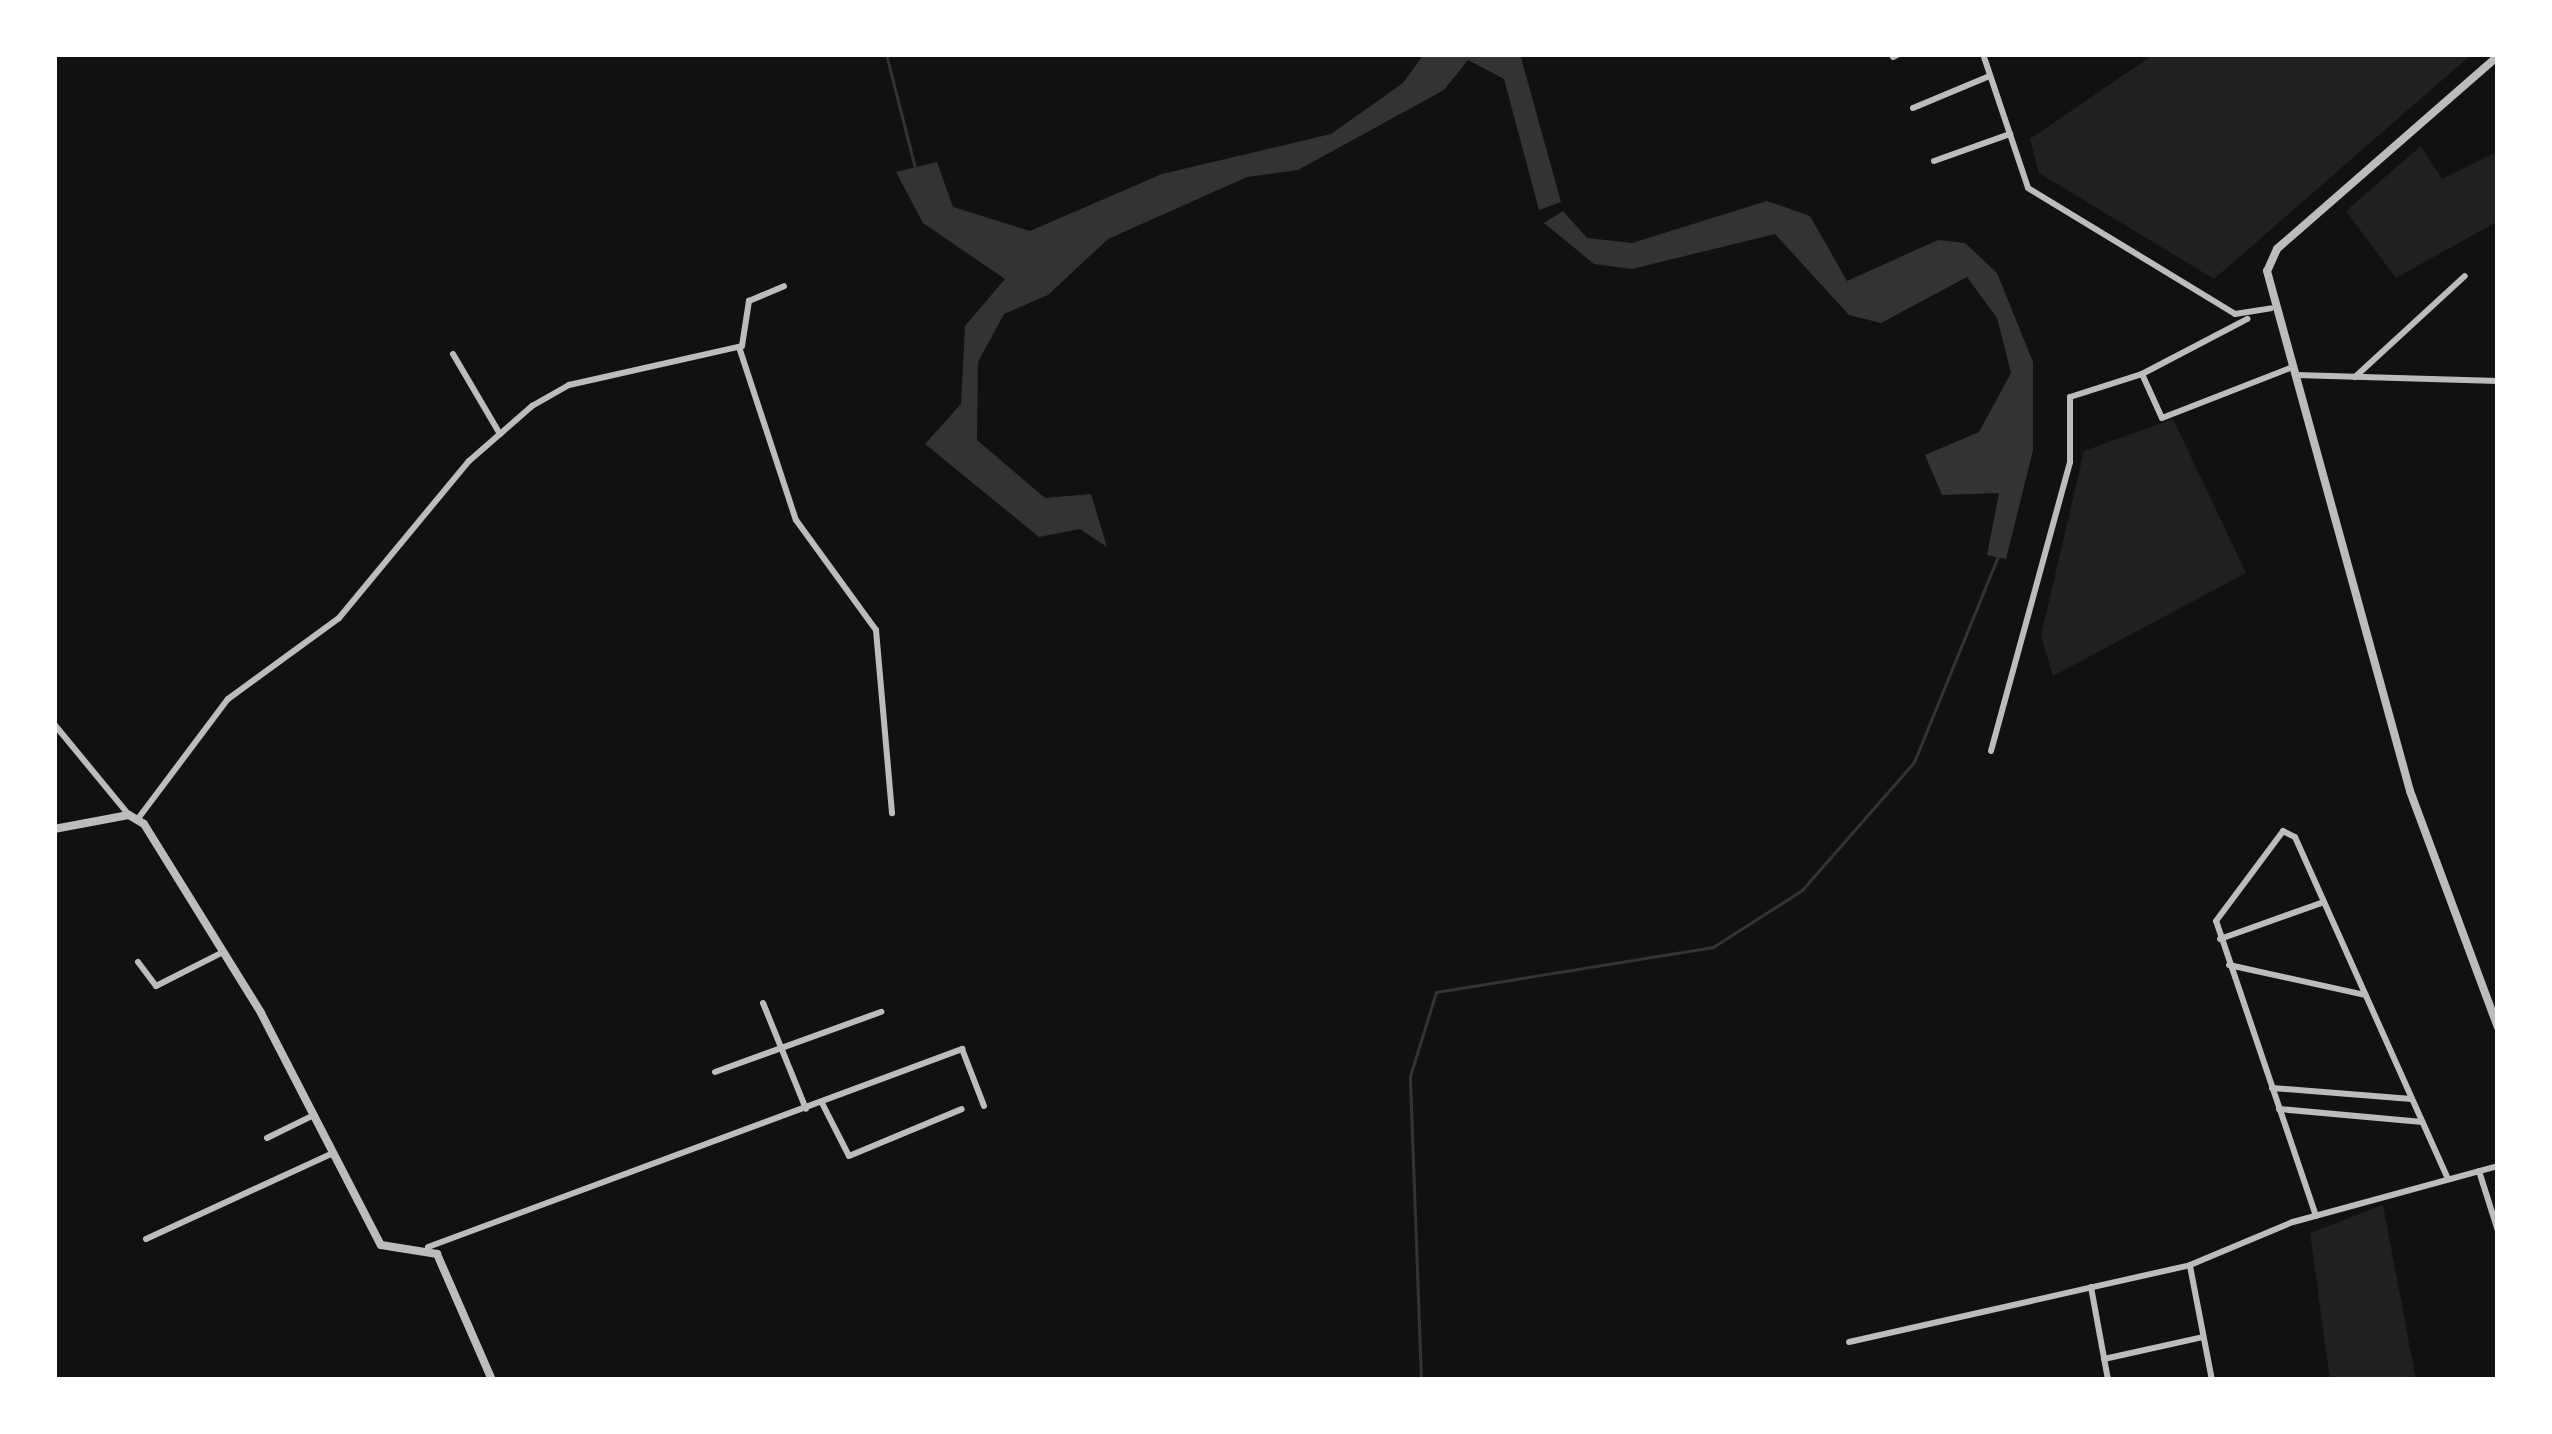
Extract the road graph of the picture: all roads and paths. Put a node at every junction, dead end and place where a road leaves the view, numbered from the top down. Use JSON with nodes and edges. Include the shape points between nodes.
{"nodes":[{"id":1,"x":1983,"y":54,"type":"edge"},
{"id":2,"x":2498,"y":56,"type":"edge"},
{"id":3,"x":1990,"y":76,"type":"junction"},
{"id":4,"x":1913,"y":108,"type":"dead end"},
{"id":5,"x":2010,"y":134,"type":"junction"},
{"id":6,"x":1934,"y":161,"type":"dead end"},
{"id":7,"x":2465,"y":276,"type":"dead end"},
{"id":8,"x":784,"y":286,"type":"dead end"},
{"id":9,"x":2271,"y":308,"type":"junction"},
{"id":10,"x":2247,"y":319,"type":"junction"},
{"id":11,"x":739,"y":347,"type":"junction"},
{"id":12,"x":453,"y":354,"type":"dead end"},
{"id":13,"x":2294,"y":371,"type":"junction"},
{"id":14,"x":2142,"y":374,"type":"junction"},
{"id":15,"x":2354,"y":379,"type":"junction"},
{"id":16,"x":2498,"y":381,"type":"edge"},
{"id":17,"x":500,"y":434,"type":"junction"},
{"id":18,"x":54,"y":724,"type":"edge"},
{"id":19,"x":1991,"y":751,"type":"dead end"},
{"id":20,"x":892,"y":814,"type":"dead end"},
{"id":21,"x":133,"y":818,"type":"junction"},
{"id":22,"x":54,"y":830,"type":"edge"},
{"id":23,"x":2324,"y":902,"type":"junction"},
{"id":24,"x":2220,"y":939,"type":"junction"},
{"id":25,"x":224,"y":952,"type":"junction"},
{"id":26,"x":138,"y":962,"type":"dead end"},
{"id":27,"x":2229,"y":965,"type":"junction"},
{"id":28,"x":2366,"y":995,"type":"junction"},
{"id":29,"x":763,"y":1003,"type":"dead end"},
{"id":30,"x":881,"y":1012,"type":"dead end"},
{"id":31,"x":2498,"y":1028,"type":"edge"},
{"id":32,"x":782,"y":1048,"type":"junction"},
{"id":33,"x":715,"y":1072,"type":"dead end"},
{"id":34,"x":2272,"y":1088,"type":"junction"},
{"id":35,"x":2412,"y":1099,"type":"junction"},
{"id":36,"x":822,"y":1103,"type":"junction"},
{"id":37,"x":984,"y":1106,"type":"dead end"},
{"id":38,"x":806,"y":1109,"type":"junction"},
{"id":39,"x":962,"y":1109,"type":"dead end"},
{"id":40,"x":2279,"y":1109,"type":"junction"},
{"id":41,"x":314,"y":1115,"type":"junction"},
{"id":42,"x":2422,"y":1122,"type":"junction"},
{"id":43,"x":267,"y":1138,"type":"dead end"},
{"id":44,"x":333,"y":1153,"type":"junction"},
{"id":45,"x":2498,"y":1166,"type":"edge"},
{"id":46,"x":54,"y":1169,"type":"edge"},
{"id":47,"x":2479,"y":1172,"type":"junction"},
{"id":48,"x":2448,"y":1179,"type":"junction"},
{"id":49,"x":54,"y":1193,"type":"edge"},
{"id":50,"x":2316,"y":1216,"type":"junction"},
{"id":51,"x":2498,"y":1231,"type":"edge"},
{"id":52,"x":146,"y":1239,"type":"dead end"},
{"id":53,"x":428,"y":1246,"type":"junction"},
{"id":54,"x":2190,"y":1265,"type":"junction"},
{"id":55,"x":2091,"y":1287,"type":"junction"},
{"id":56,"x":2203,"y":1337,"type":"junction"},
{"id":57,"x":1850,"y":1342,"type":"dead end"},
{"id":58,"x":2104,"y":1359,"type":"junction"},
{"id":59,"x":489,"y":1379,"type":"edge"},
{"id":60,"x":2108,"y":1380,"type":"edge"},
{"id":61,"x":2212,"y":1380,"type":"edge"}],
"edges":[{"from":1,"to":3,"type":"street"},
{"from":2,"to":9,"type":"street","via":[[2277,249]]},
{"from":3,"to":4,"type":"street"},
{"from":3,"to":5,"type":"street"},
{"from":5,"to":6,"type":"street"},
{"from":5,"to":10,"type":"street","via":[[2028,188]]},
{"from":7,"to":15,"type":"street"},
{"from":8,"to":11,"type":"street","via":[[749,301],[751,336]]},
{"from":9,"to":10,"type":"street"},
{"from":9,"to":13,"type":"street"},
{"from":10,"to":14,"type":"street"},
{"from":11,"to":17,"type":"street","via":[[569,386]]},
{"from":11,"to":20,"type":"street","via":[[796,520],[876,630]]},
{"from":12,"to":17,"type":"street"},
{"from":13,"to":14,"type":"street","via":[[2162,418]]},
{"from":13,"to":15,"type":"street"},
{"from":13,"to":31,"type":"street","via":[[2410,791]]},
{"from":14,"to":19,"type":"street","via":[[2070,397],[2070,463]]},
{"from":15,"to":16,"type":"street"},
{"from":17,"to":21,"type":"street","via":[[338,618],[228,699]]},
{"from":18,"to":21,"type":"street"},
{"from":21,"to":22,"type":"street"},
{"from":21,"to":25,"type":"street"},
{"from":23,"to":24,"type":"street"},
{"from":23,"to":24,"type":"street","via":[[2283,831],[2218,913]]},
{"from":23,"to":28,"type":"street"},
{"from":24,"to":27,"type":"street"},
{"from":25,"to":26,"type":"street","via":[[156,986]]},
{"from":25,"to":41,"type":"street"},
{"from":27,"to":28,"type":"street"},
{"from":27,"to":34,"type":"street"},
{"from":28,"to":35,"type":"street"},
{"from":29,"to":32,"type":"street"},
{"from":30,"to":32,"type":"street"},
{"from":32,"to":33,"type":"street"},
{"from":32,"to":38,"type":"street"},
{"from":34,"to":35,"type":"street"},
{"from":34,"to":40,"type":"street"},
{"from":35,"to":42,"type":"street"},
{"from":36,"to":37,"type":"street","via":[[962,1049]]},
{"from":36,"to":38,"type":"street"},
{"from":36,"to":39,"type":"street","via":[[849,1156]]},
{"from":38,"to":53,"type":"street"},
{"from":40,"to":42,"type":"street"},
{"from":40,"to":50,"type":"street"},
{"from":41,"to":43,"type":"street"},
{"from":41,"to":44,"type":"street"},
{"from":42,"to":48,"type":"street"},
{"from":44,"to":52,"type":"street"},
{"from":44,"to":53,"type":"street","via":[[388,1252]]},
{"from":45,"to":47,"type":"street"},
{"from":46,"to":49,"type":"street"},
{"from":47,"to":48,"type":"street"},
{"from":47,"to":51,"type":"street"},
{"from":48,"to":50,"type":"street"},
{"from":50,"to":54,"type":"street"},
{"from":53,"to":59,"type":"street"},
{"from":54,"to":55,"type":"street"},
{"from":54,"to":56,"type":"street"},
{"from":55,"to":57,"type":"street"},
{"from":55,"to":58,"type":"street"},
{"from":56,"to":58,"type":"street"},
{"from":56,"to":61,"type":"street"},
{"from":58,"to":60,"type":"street"}]}
